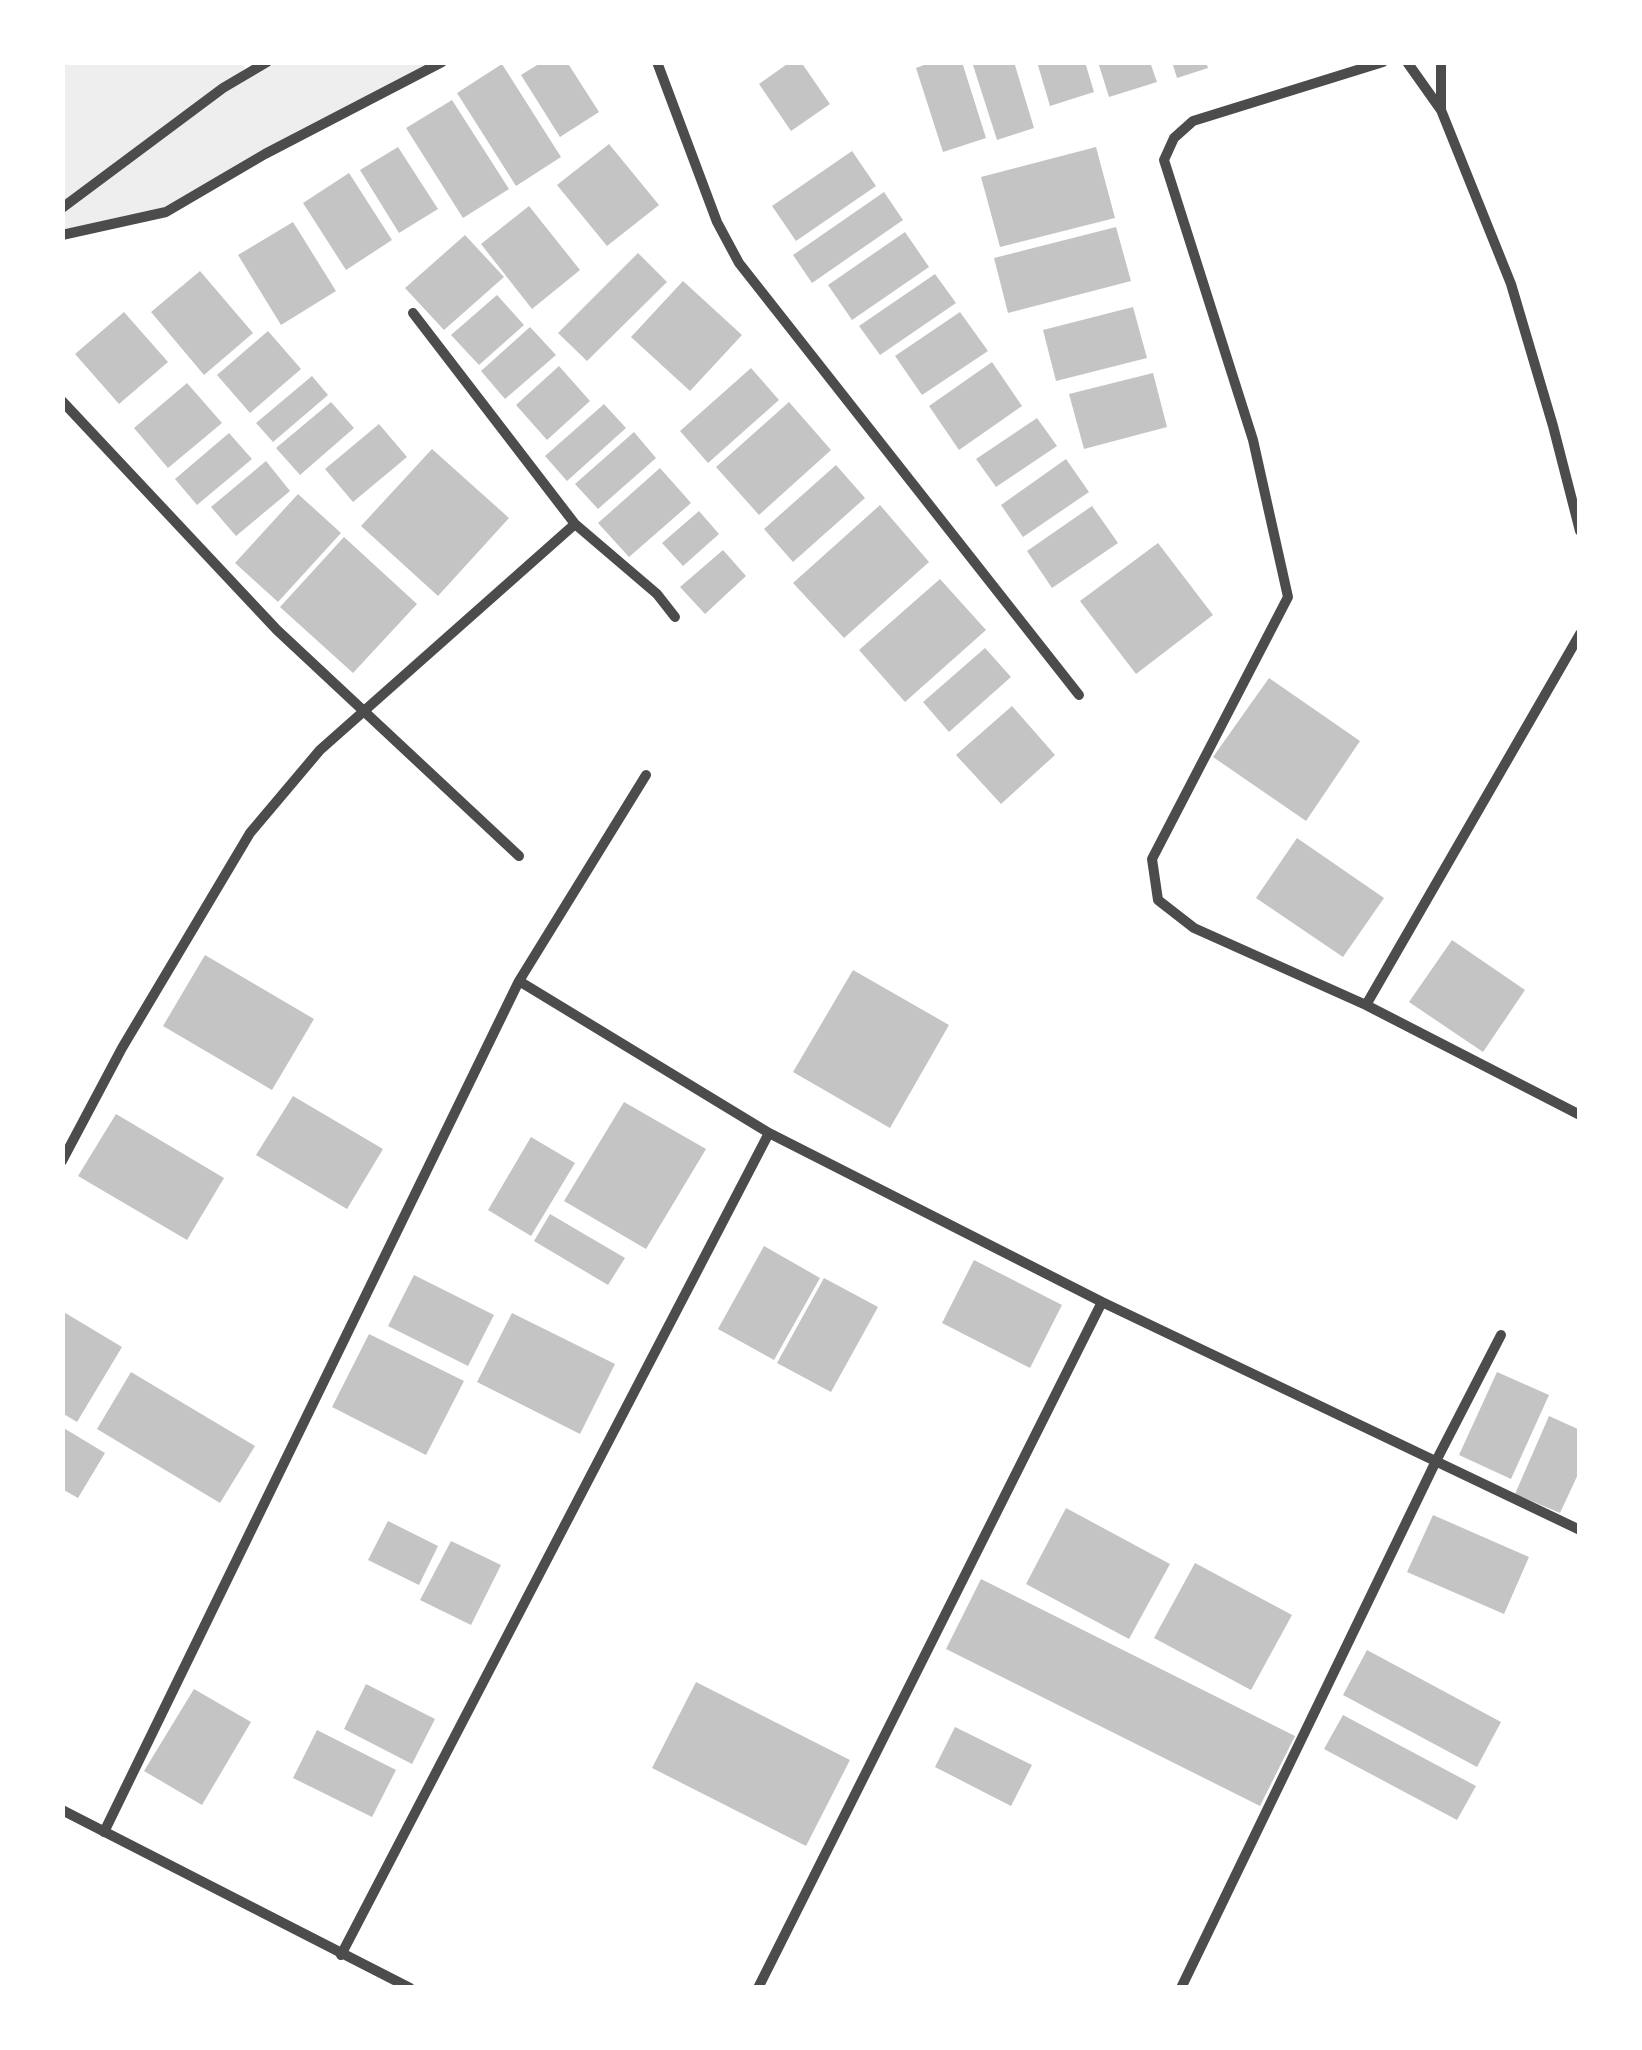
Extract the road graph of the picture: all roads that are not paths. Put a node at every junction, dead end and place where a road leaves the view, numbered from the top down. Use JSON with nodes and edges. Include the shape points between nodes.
{"nodes":[{"id":1,"x":266,"y":62,"type":"edge"},
{"id":2,"x":442,"y":62,"type":"edge"},
{"id":3,"x":657,"y":62,"type":"edge"},
{"id":4,"x":1383,"y":62,"type":"edge"},
{"id":5,"x":1407,"y":62,"type":"edge"},
{"id":6,"x":1440,"y":62,"type":"edge"},
{"id":7,"x":1441,"y":110,"type":"junction"},
{"id":8,"x":62,"y":208,"type":"edge"},
{"id":9,"x":62,"y":235,"type":"edge"},
{"id":10,"x":413,"y":313,"type":"dead end"},
{"id":11,"x":62,"y":401,"type":"edge"},
{"id":12,"x":575,"y":524,"type":"junction"},
{"id":13,"x":1580,"y":531,"type":"edge"},
{"id":14,"x":675,"y":617,"type":"dead end"},
{"id":15,"x":1580,"y":634,"type":"edge"},
{"id":16,"x":1080,"y":695,"type":"dead end"},
{"id":17,"x":363,"y":710,"type":"junction"},
{"id":18,"x":646,"y":775,"type":"dead end"},
{"id":19,"x":519,"y":856,"type":"dead end"},
{"id":20,"x":519,"y":981,"type":"junction"},
{"id":21,"x":1366,"y":1005,"type":"junction"},
{"id":22,"x":1580,"y":1115,"type":"edge"},
{"id":23,"x":769,"y":1133,"type":"junction"},
{"id":24,"x":62,"y":1161,"type":"edge"},
{"id":25,"x":1102,"y":1302,"type":"junction"},
{"id":26,"x":1501,"y":1335,"type":"dead end"},
{"id":27,"x":1436,"y":1462,"type":"junction"},
{"id":28,"x":1580,"y":1530,"type":"edge"},
{"id":29,"x":62,"y":1810,"type":"edge"},
{"id":30,"x":104,"y":1832,"type":"junction"},
{"id":31,"x":341,"y":1955,"type":"junction"},
{"id":32,"x":410,"y":1988,"type":"edge"},
{"id":33,"x":758,"y":1988,"type":"edge"},
{"id":34,"x":1181,"y":1988,"type":"edge"}],
"edges":[{"from":1,"to":8,"type":"street"},
{"from":2,"to":9,"type":"street","via":[[166,212]]},
{"from":3,"to":16,"type":"street","via":[[717,222],[740,263]]},
{"from":4,"to":21,"type":"street","via":[[1193,122],[1174,138],[1164,160],[1253,440],[1288,597],[1152,859],[1158,900],[1194,928]]},
{"from":5,"to":7,"type":"street"},
{"from":6,"to":7,"type":"street"},
{"from":7,"to":13,"type":"street","via":[[1510,284]]},
{"from":10,"to":12,"type":"street"},
{"from":11,"to":17,"type":"street","via":[[277,630]]},
{"from":12,"to":14,"type":"street"},
{"from":12,"to":17,"type":"street"},
{"from":15,"to":21,"type":"street"},
{"from":17,"to":19,"type":"street"},
{"from":17,"to":24,"type":"street","via":[[250,833]]},
{"from":18,"to":20,"type":"street"},
{"from":20,"to":23,"type":"street"},
{"from":20,"to":30,"type":"street"},
{"from":21,"to":22,"type":"street"},
{"from":23,"to":25,"type":"street"},
{"from":23,"to":31,"type":"street"},
{"from":25,"to":27,"type":"street"},
{"from":25,"to":33,"type":"street"},
{"from":26,"to":27,"type":"street"},
{"from":27,"to":28,"type":"street"},
{"from":27,"to":34,"type":"street"},
{"from":29,"to":30,"type":"street"},
{"from":30,"to":31,"type":"street"},
{"from":31,"to":32,"type":"street"}]}
